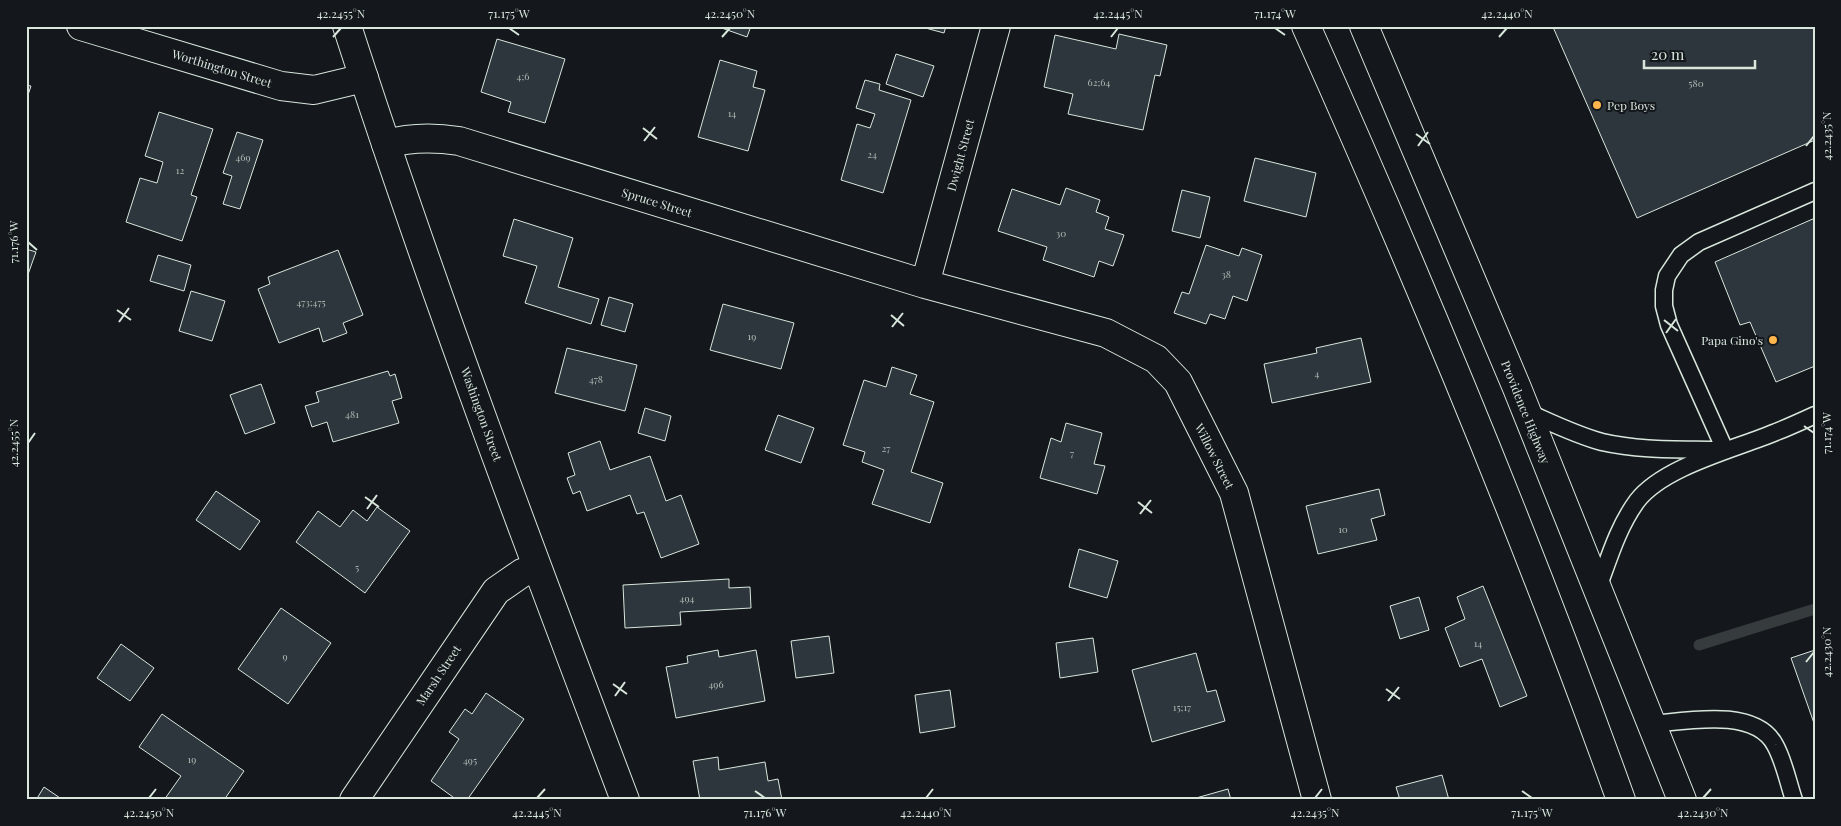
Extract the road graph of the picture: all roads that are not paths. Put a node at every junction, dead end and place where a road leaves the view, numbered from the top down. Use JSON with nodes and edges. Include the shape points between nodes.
{"nodes":[{"id":1,"x":81,"y":26,"type":"edge"},
{"id":2,"x":347,"y":26,"type":"edge"},
{"id":3,"x":996,"y":26,"type":"edge"},
{"id":4,"x":1306,"y":26,"type":"edge"},
{"id":5,"x":1364,"y":26,"type":"edge"},
{"id":6,"x":1379,"y":26,"type":"edge"},
{"id":7,"x":1377,"y":57,"type":"junction"},
{"id":8,"x":364,"y":78,"type":"junction"},
{"id":9,"x":386,"y":144,"type":"junction"},
{"id":10,"x":1815,"y":192,"type":"edge"},
{"id":11,"x":925,"y":284,"type":"junction"},
{"id":12,"x":1527,"y":412,"type":"junction"},
{"id":13,"x":1815,"y":415,"type":"edge"},
{"id":14,"x":1725,"y":450,"type":"junction"},
{"id":15,"x":537,"y":568,"type":"junction"},
{"id":16,"x":1598,"y":588,"type":"junction"},
{"id":17,"x":1652,"y":724,"type":"junction"},
{"id":18,"x":354,"y":800,"type":"edge"},
{"id":19,"x":625,"y":800,"type":"edge"},
{"id":20,"x":1318,"y":800,"type":"edge"},
{"id":21,"x":1621,"y":800,"type":"edge"},
{"id":22,"x":1682,"y":800,"type":"edge"},
{"id":23,"x":1794,"y":800,"type":"edge"}],
"edges":[{"from":1,"to":8,"type":"main road","name":"Worthington Street","via":[[281,86],[314,90]]},
{"from":2,"to":8,"type":"main road","name":"Washington Street"},
{"from":3,"to":11,"type":"main road","name":"Dwight Street"},
{"from":4,"to":21,"type":"main road","via":[[1444,342]]},
{"from":5,"to":7,"type":"main road","name":"Providence Highway"},
{"from":6,"to":7,"type":"lane"},
{"from":7,"to":12,"type":"main road","name":"Providence Highway"},
{"from":8,"to":9,"type":"main road","name":"Washington Street"},
{"from":9,"to":11,"type":"main road","name":"Spruce Street","via":[[422,137],[459,141]]},
{"from":9,"to":15,"type":"main road","name":"Washington Street"},
{"from":10,"to":14,"type":"lane","via":[[1699,242],[1681,255],[1667,276],[1664,306]]},
{"from":11,"to":20,"type":"main road","name":"Willow Street","via":[[1106,333],[1156,359],[1178,382],[1234,493]]},
{"from":12,"to":14,"type":"lane","via":[[1602,442],[1638,448]]},
{"from":12,"to":16,"type":"main road","name":"Providence Highway"},
{"from":13,"to":14,"type":"lane"},
{"from":14,"to":16,"type":"lane","via":[[1656,484],[1639,500],[1617,535]]},
{"from":15,"to":18,"type":"main road","name":"Marsh Street","via":[[522,573],[496,591]]},
{"from":15,"to":19,"type":"main road","name":"Washington Street"},
{"from":16,"to":17,"type":"main road","name":"Providence Highway"},
{"from":17,"to":22,"type":"main road","name":"Providence Highway"},
{"from":17,"to":23,"type":"lane","via":[[1715,718],[1762,729],[1775,744]]}]}
